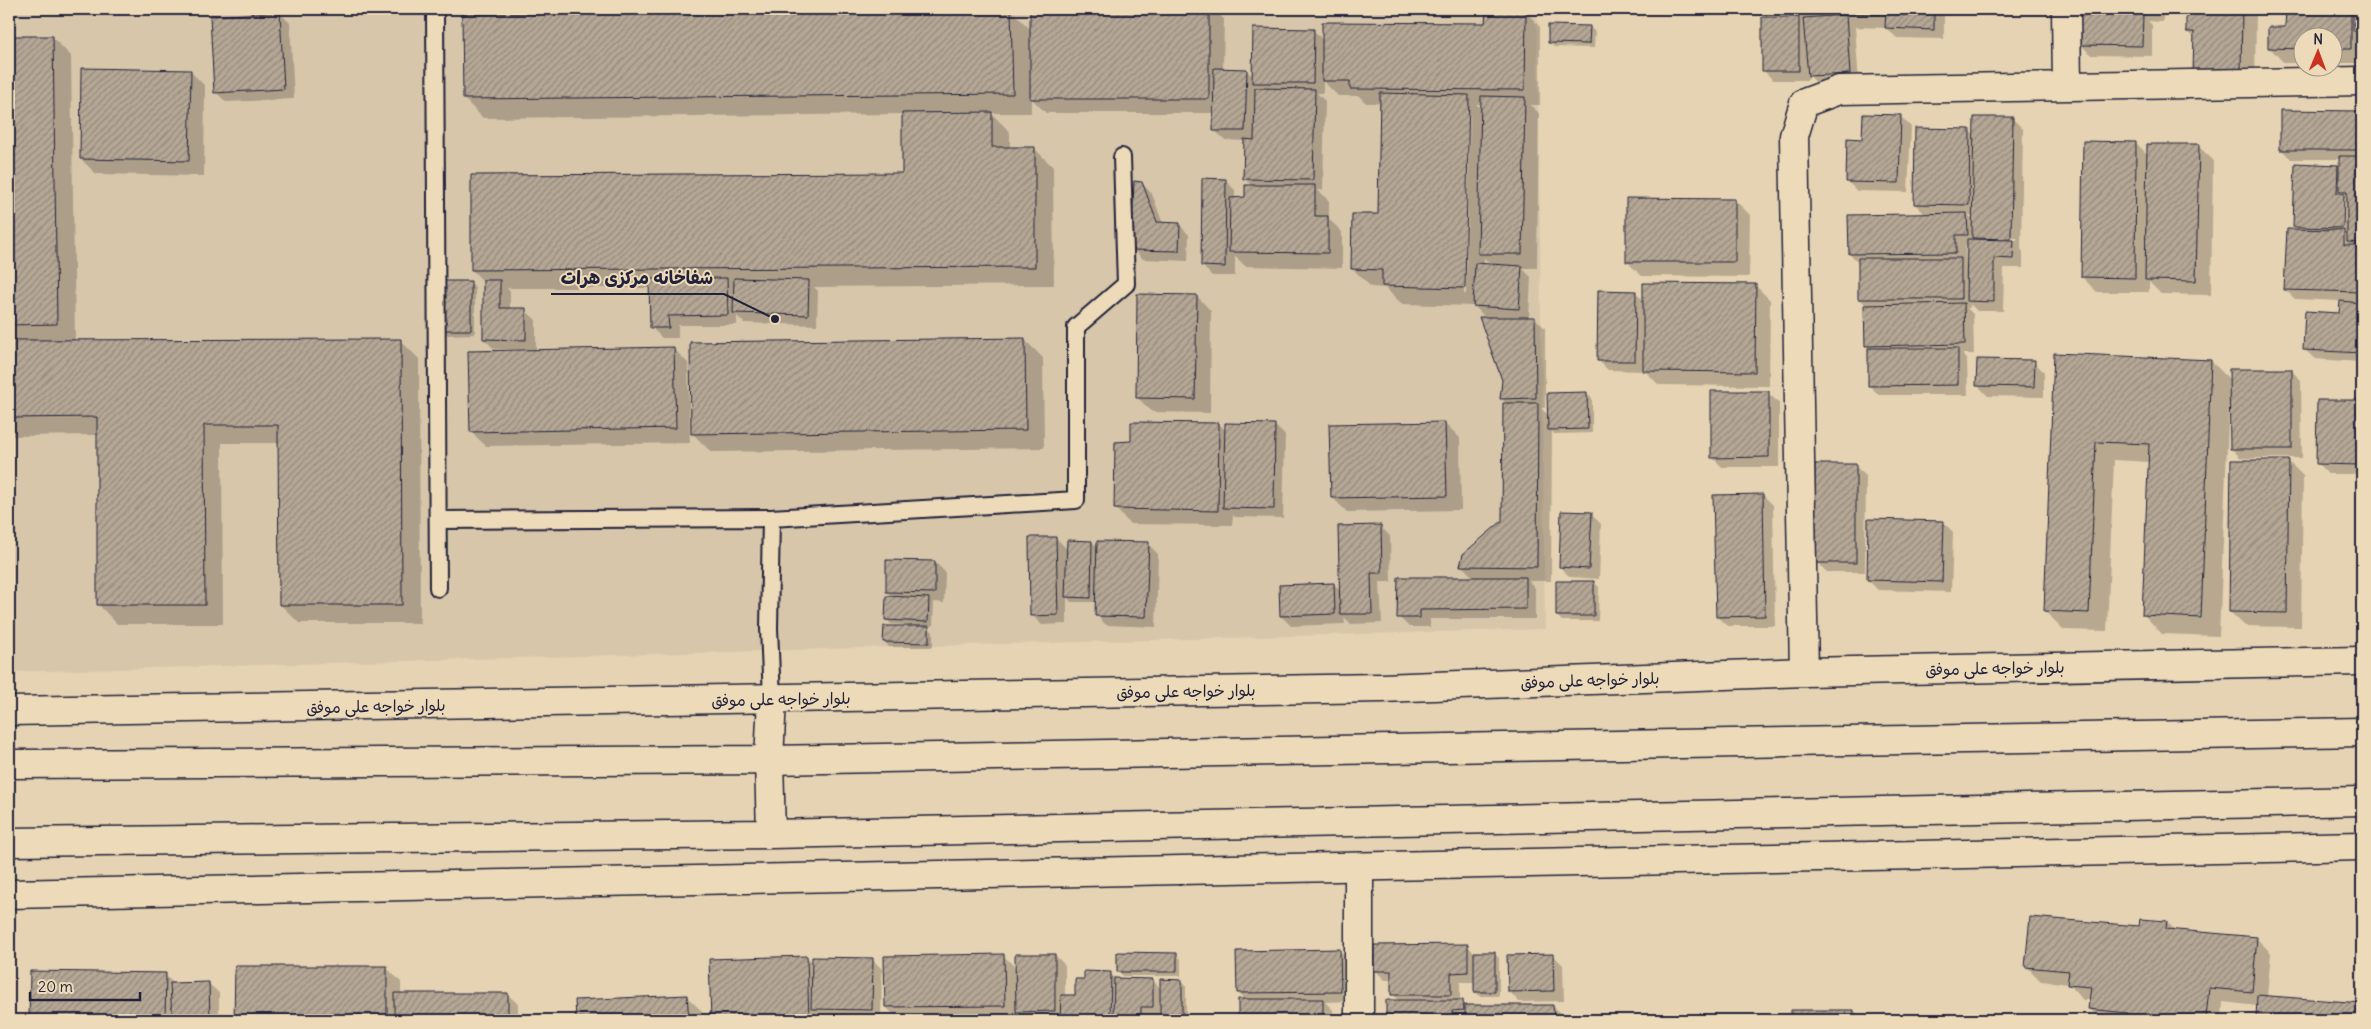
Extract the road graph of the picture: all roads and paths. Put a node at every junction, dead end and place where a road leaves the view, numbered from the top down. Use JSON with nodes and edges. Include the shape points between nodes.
{"nodes":[{"id":1,"x":435,"y":9,"type":"edge"},
{"id":2,"x":2066,"y":9,"type":"edge"},
{"id":3,"x":2362,"y":81,"type":"edge"},
{"id":4,"x":2067,"y":86,"type":"junction"},
{"id":5,"x":1122,"y":158,"type":"dead end"},
{"id":6,"x":771,"y":518,"type":"junction"},
{"id":7,"x":439,"y":520,"type":"junction"},
{"id":8,"x":438,"y":588,"type":"dead end"},
{"id":9,"x":2362,"y":661,"type":"edge"},
{"id":10,"x":1804,"y":672,"type":"junction"},
{"id":11,"x":772,"y":699,"type":"junction"},
{"id":12,"x":9,"y":711,"type":"edge"},
{"id":13,"x":2362,"y":732,"type":"edge"},
{"id":14,"x":769,"y":760,"type":"junction"},
{"id":15,"x":9,"y":764,"type":"edge"},
{"id":16,"x":2362,"y":801,"type":"edge"},
{"id":17,"x":771,"y":834,"type":"junction"},
{"id":18,"x":9,"y":842,"type":"edge"},
{"id":19,"x":2362,"y":846,"type":"edge"},
{"id":20,"x":1359,"y":866,"type":"junction"},
{"id":21,"x":9,"y":894,"type":"edge"},
{"id":22,"x":1360,"y":1020,"type":"edge"}],
"edges":[{"from":1,"to":7,"type":"lane"},
{"from":2,"to":4,"type":"main road"},
{"from":3,"to":4,"type":"main road"},
{"from":4,"to":10,"type":"main road","via":[[1839,90],[1804,103],[1794,136]]},
{"from":5,"to":6,"type":"lane","via":[[1126,284],[1076,327],[1076,500]]},
{"from":6,"to":7,"type":"lane"},
{"from":6,"to":11,"type":"lane","via":[[769,628]]},
{"from":7,"to":8,"type":"lane"},
{"from":9,"to":10,"type":"main road","name":"بلوار خواجه علی موفق"},
{"from":10,"to":11,"type":"main road","name":"بلوار خواجه علی موفق","via":[[1382,688]]},
{"from":11,"to":12,"type":"main road","name":"بلوار خواجه علی موفق"},
{"from":11,"to":14,"type":"main road"},
{"from":13,"to":14,"type":"main road"},
{"from":14,"to":15,"type":"main road"},
{"from":14,"to":17,"type":"main road"},
{"from":16,"to":17,"type":"main road"},
{"from":17,"to":18,"type":"main road"},
{"from":19,"to":20,"type":"main road"},
{"from":20,"to":21,"type":"main road"},
{"from":20,"to":22,"type":"main road"}]}
